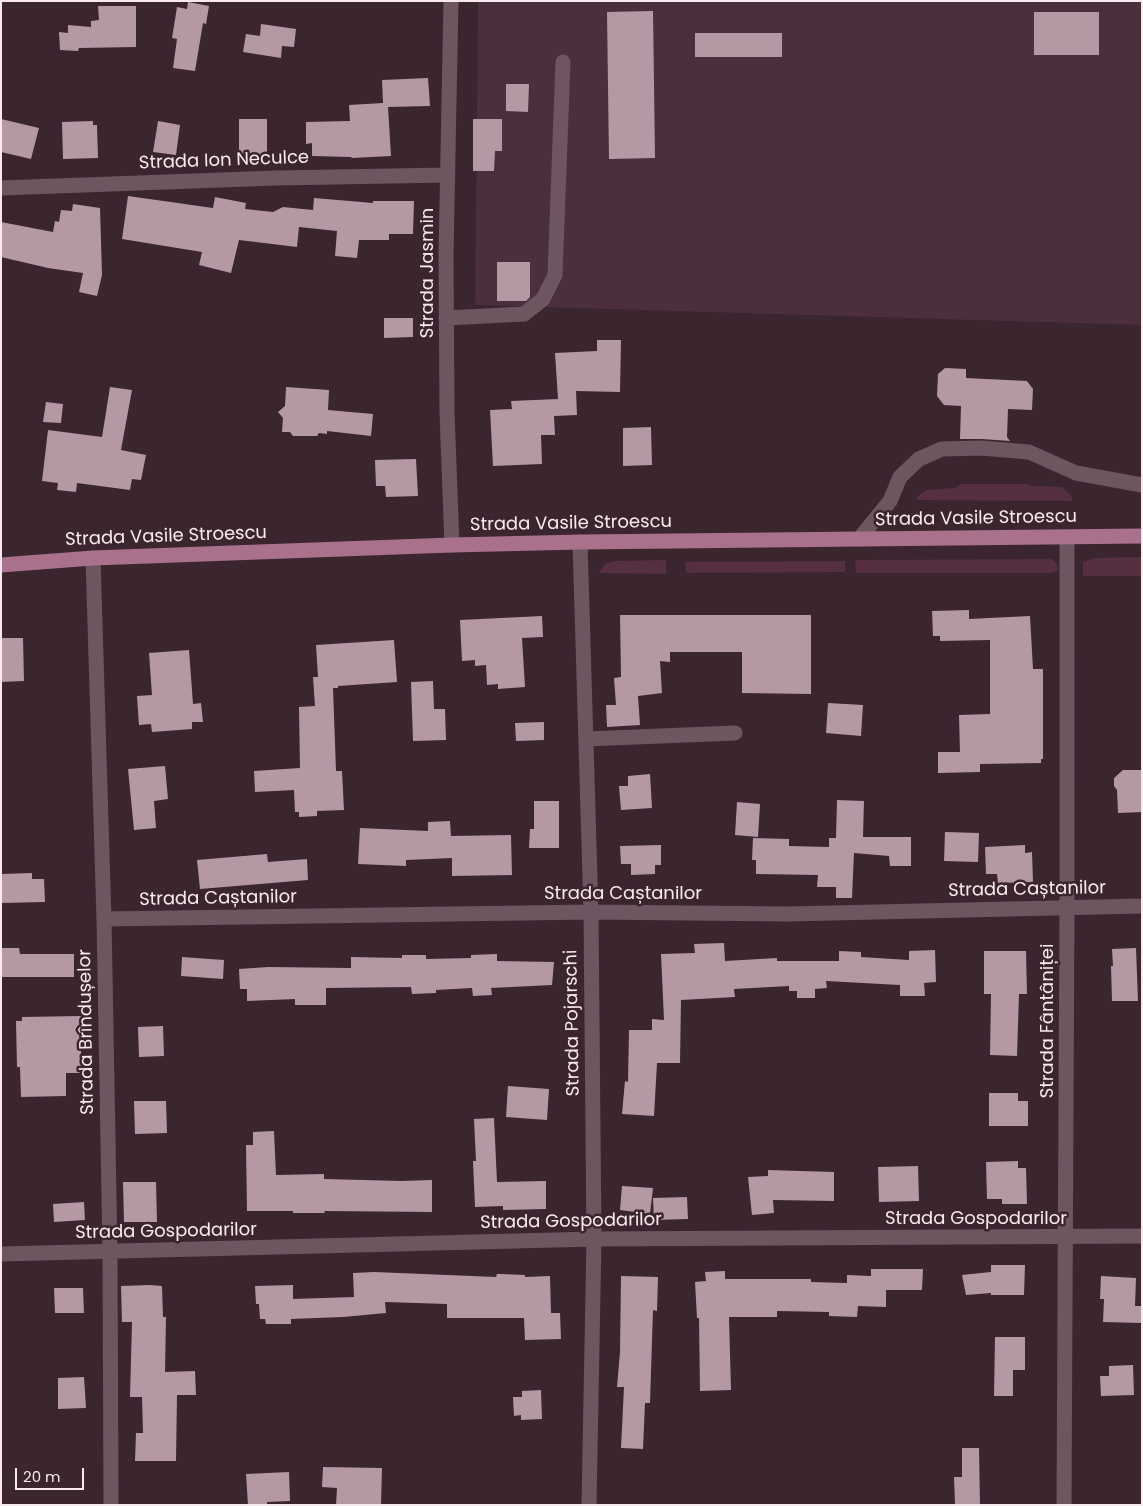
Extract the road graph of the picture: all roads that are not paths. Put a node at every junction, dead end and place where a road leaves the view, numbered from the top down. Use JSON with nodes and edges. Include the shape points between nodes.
{"nodes":[{"id":1,"x":451,"y":1,"type":"edge"},
{"id":2,"x":563,"y":62,"type":"dead end"},
{"id":3,"x":448,"y":175,"type":"junction"},
{"id":4,"x":1,"y":188,"type":"edge"},
{"id":5,"x":446,"y":318,"type":"junction"},
{"id":6,"x":1142,"y":485,"type":"edge"},
{"id":7,"x":1142,"y":536,"type":"edge"},
{"id":8,"x":1067,"y":537,"type":"junction"},
{"id":9,"x":859,"y":539,"type":"junction"},
{"id":10,"x":580,"y":542,"type":"junction"},
{"id":11,"x":452,"y":545,"type":"junction"},
{"id":12,"x":93,"y":558,"type":"junction"},
{"id":13,"x":1,"y":565,"type":"edge"},
{"id":14,"x":735,"y":733,"type":"dead end"},
{"id":15,"x":586,"y":738,"type":"junction"},
{"id":16,"x":1142,"y":906,"type":"edge"},
{"id":17,"x":1067,"y":907,"type":"junction"},
{"id":18,"x":591,"y":912,"type":"junction"},
{"id":19,"x":104,"y":919,"type":"junction"},
{"id":20,"x":1142,"y":1236,"type":"edge"},
{"id":21,"x":1066,"y":1237,"type":"junction"},
{"id":22,"x":594,"y":1239,"type":"junction"},
{"id":23,"x":110,"y":1252,"type":"junction"},
{"id":24,"x":1,"y":1254,"type":"edge"},
{"id":25,"x":111,"y":1505,"type":"edge"},
{"id":26,"x":589,"y":1505,"type":"edge"},
{"id":27,"x":1064,"y":1505,"type":"edge"}],
"edges":[{"from":1,"to":3,"type":"street","name":"Strada Jasmin"},
{"from":2,"to":5,"type":"street","via":[[555,275],[543,299],[524,314]]},
{"from":3,"to":4,"type":"street","name":"Strada Ion Neculce"},
{"from":3,"to":5,"type":"street","name":"Strada Jasmin"},
{"from":5,"to":11,"type":"street","name":"Strada Jasmin"},
{"from":6,"to":9,"type":"street","via":[[1076,473],[1029,452],[942,449],[919,459],[900,477],[890,501]]},
{"from":7,"to":8,"type":"main road","name":"Strada Vasile Stroescu"},
{"from":8,"to":9,"type":"main road","name":"Strada Vasile Stroescu"},
{"from":8,"to":17,"type":"street","name":"Strada Fântâniței"},
{"from":9,"to":10,"type":"main road","name":"Strada Vasile Stroescu"},
{"from":10,"to":11,"type":"main road","name":"Strada Vasile Stroescu"},
{"from":10,"to":15,"type":"street","name":"Strada Pojarschi"},
{"from":11,"to":12,"type":"main road","name":"Strada Vasile Stroescu"},
{"from":12,"to":13,"type":"main road","name":"Strada Vasile Stroescu"},
{"from":12,"to":19,"type":"street","name":"Strada Brîndușelor"},
{"from":14,"to":15,"type":"street"},
{"from":15,"to":18,"type":"street","name":"Strada Pojarschi"},
{"from":16,"to":17,"type":"street","name":"Strada Caștanilor"},
{"from":17,"to":18,"type":"street","name":"Strada Caștanilor","via":[[788,914]]},
{"from":17,"to":21,"type":"street","name":"Strada Fântâniței"},
{"from":18,"to":19,"type":"street","name":"Strada Caștanilor"},
{"from":18,"to":22,"type":"street","name":"Strada Pojarschi"},
{"from":19,"to":23,"type":"street","name":"Strada Brîndușelor"},
{"from":20,"to":21,"type":"street","name":"Strada Gospodarilor"},
{"from":21,"to":22,"type":"street","name":"Strada Gospodarilor"},
{"from":21,"to":27,"type":"street","name":"Strada Fântâniței"},
{"from":22,"to":23,"type":"street","name":"Strada Gospodarilor"},
{"from":22,"to":26,"type":"street","name":"Strada Pojarschi"},
{"from":23,"to":24,"type":"street","name":"Strada Gospodarilor"},
{"from":23,"to":25,"type":"street","name":"Strada Brîndușelor"}]}
